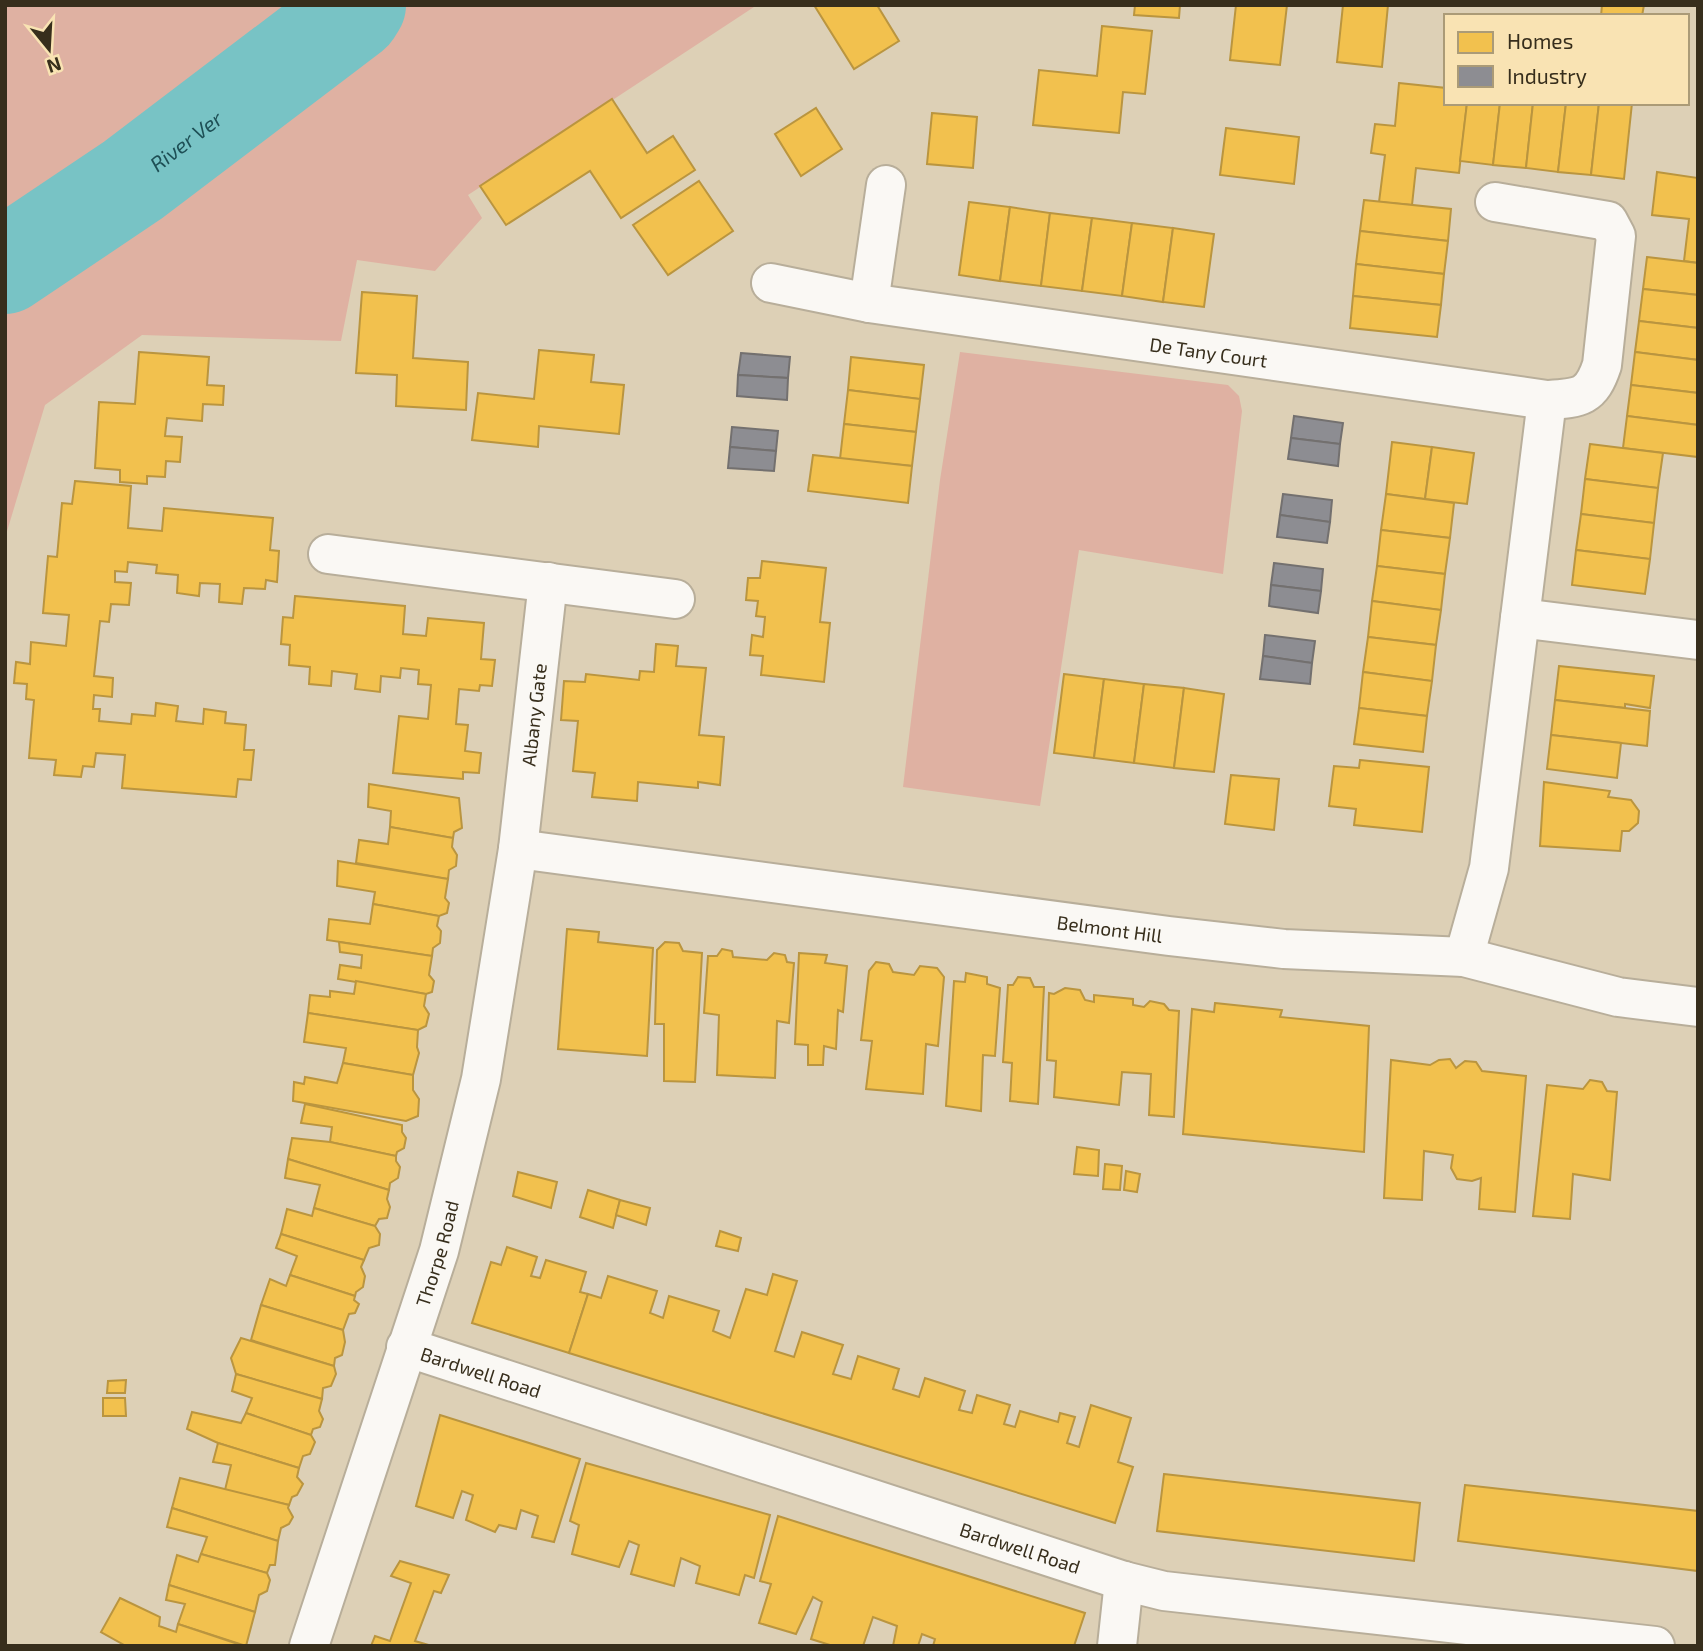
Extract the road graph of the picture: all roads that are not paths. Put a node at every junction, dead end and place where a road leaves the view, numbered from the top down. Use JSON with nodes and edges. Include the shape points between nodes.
{"nodes":[{"id":1,"x":886,"y":185,"type":"dead end"},
{"id":2,"x":1496,"y":202,"type":"dead end"},
{"id":3,"x":771,"y":283,"type":"dead end"},
{"id":4,"x":869,"y":303,"type":"junction"},
{"id":5,"x":1547,"y":400,"type":"junction"},
{"id":6,"x":328,"y":554,"type":"dead end"},
{"id":7,"x":548,"y":582,"type":"junction"},
{"id":8,"x":675,"y":599,"type":"dead end"},
{"id":9,"x":1520,"y":618,"type":"junction"},
{"id":10,"x":1698,"y":640,"type":"edge"},
{"id":11,"x":518,"y":849,"type":"junction"},
{"id":12,"x":1464,"y":957,"type":"junction"},
{"id":13,"x":1698,"y":1007,"type":"edge"},
{"id":14,"x":406,"y":1347,"type":"junction"},
{"id":15,"x":1124,"y":1581,"type":"junction"},
{"id":16,"x":309,"y":1646,"type":"edge"},
{"id":17,"x":1117,"y":1646,"type":"edge"},
{"id":18,"x":1656,"y":1646,"type":"edge"}],
"edges":[{"from":1,"to":4,"type":"street"},
{"from":2,"to":5,"type":"street","name":"De Tany Court","via":[[1608,221],[1616,236],[1596,384],[1577,398]]},
{"from":3,"to":4,"type":"street","name":"De Tany Court"},
{"from":4,"to":5,"type":"street","name":"De Tany Court"},
{"from":5,"to":9,"type":"street"},
{"from":6,"to":7,"type":"street"},
{"from":7,"to":8,"type":"street"},
{"from":7,"to":11,"type":"street","name":"Albany Gate"},
{"from":9,"to":10,"type":"street"},
{"from":9,"to":12,"type":"street","via":[[1489,868]]},
{"from":11,"to":12,"type":"street","name":"Belmont Hill","via":[[1170,936],[1284,949]]},
{"from":11,"to":14,"type":"street","name":"Thorpe Road","via":[[481,1079],[439,1251]]},
{"from":12,"to":13,"type":"street","name":"Belmont Hill","via":[[1618,997]]},
{"from":14,"to":15,"type":"street","name":"Bardwell Road"},
{"from":14,"to":16,"type":"street","name":"Thorpe Road"},
{"from":15,"to":17,"type":"street"},
{"from":15,"to":18,"type":"street","name":"Bardwell Road","via":[[1164,1591]]}]}
